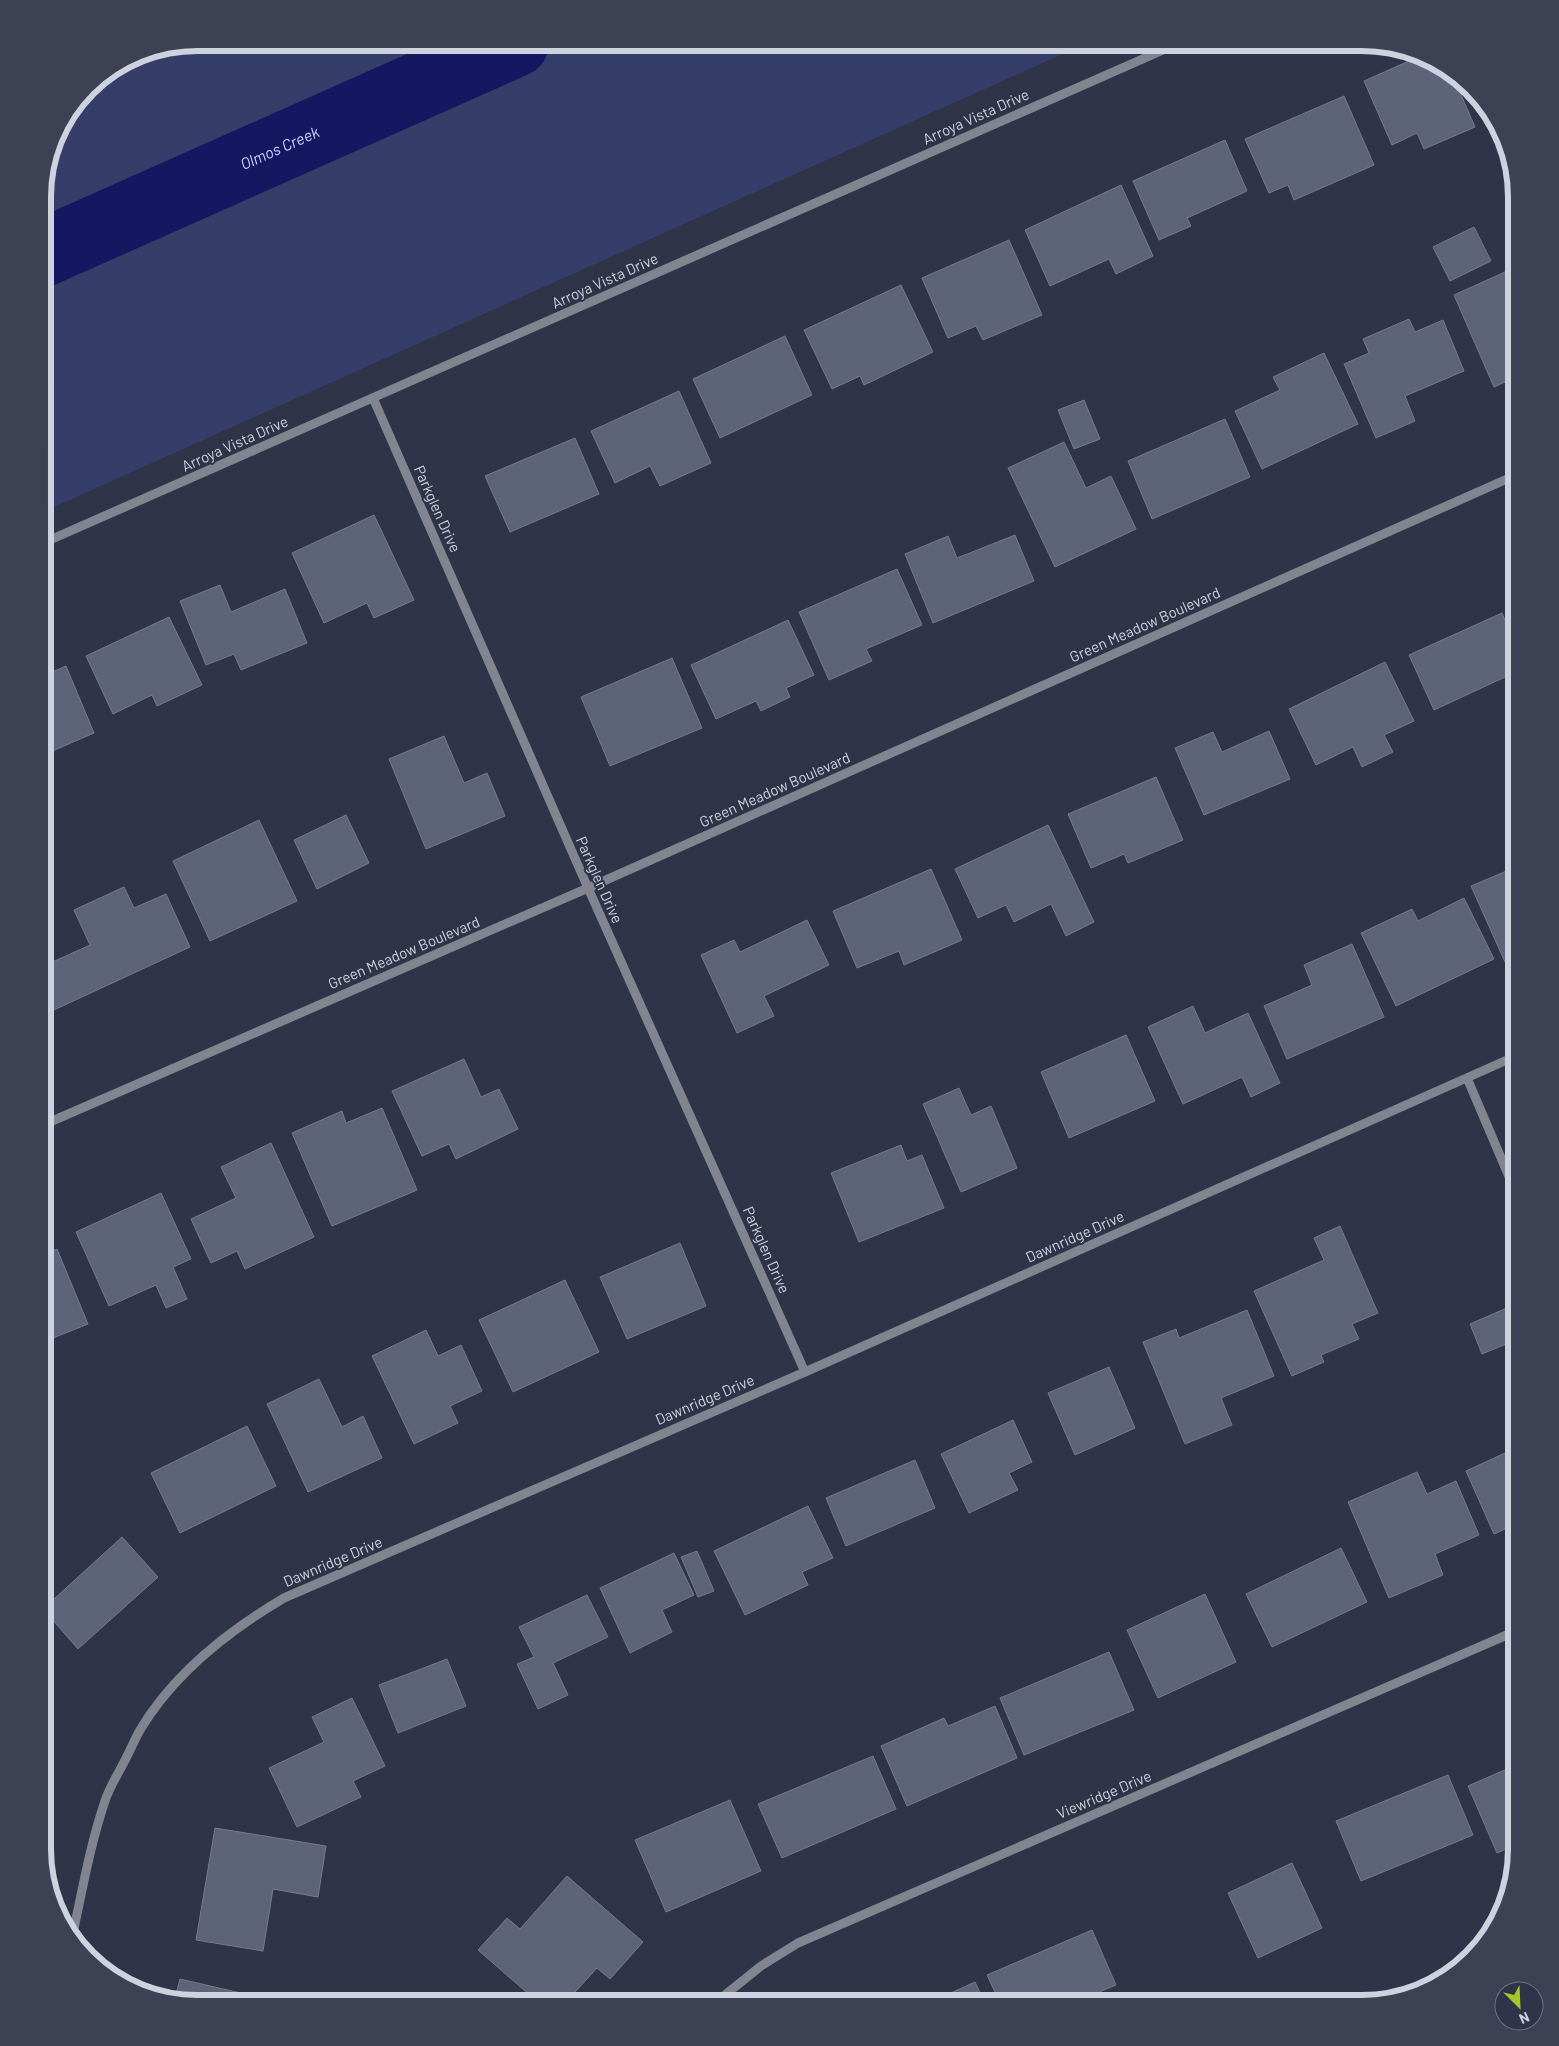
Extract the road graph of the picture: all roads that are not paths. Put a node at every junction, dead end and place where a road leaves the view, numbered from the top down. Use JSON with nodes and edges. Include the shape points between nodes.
{"nodes":[{"id":1,"x":1159,"y":52,"type":"edge"},
{"id":2,"x":373,"y":398,"type":"junction"},
{"id":3,"x":1508,"y":479,"type":"edge"},
{"id":4,"x":52,"y":540,"type":"edge"},
{"id":5,"x":588,"y":888,"type":"junction"},
{"id":6,"x":1508,"y":1060,"type":"edge"},
{"id":7,"x":1467,"y":1078,"type":"junction"},
{"id":8,"x":51,"y":1121,"type":"edge"},
{"id":9,"x":1508,"y":1174,"type":"edge"},
{"id":10,"x":805,"y":1372,"type":"junction"},
{"id":11,"x":1508,"y":1634,"type":"edge"},
{"id":12,"x":74,"y":1927,"type":"edge"},
{"id":13,"x":723,"y":1995,"type":"edge"}],
"edges":[{"from":1,"to":2,"type":"street","name":"Arroya Vista Drive"},
{"from":2,"to":4,"type":"street","name":"Arroya Vista Drive"},
{"from":2,"to":5,"type":"street","name":"Parkglen Drive"},
{"from":3,"to":5,"type":"street","name":"Green Meadow Boulevard"},
{"from":5,"to":8,"type":"street","name":"Green Meadow Boulevard"},
{"from":5,"to":10,"type":"street","name":"Parkglen Drive"},
{"from":6,"to":7,"type":"street","name":"Dawnridge Drive"},
{"from":7,"to":9,"type":"street"},
{"from":7,"to":10,"type":"street","name":"Dawnridge Drive"},
{"from":10,"to":12,"type":"street","name":"Dawnridge Drive","via":[[284,1598],[219,1641],[158,1705],[141,1729],[105,1799]]},
{"from":11,"to":13,"type":"street","name":"Viewridge Drive","via":[[798,1943]]}]}
